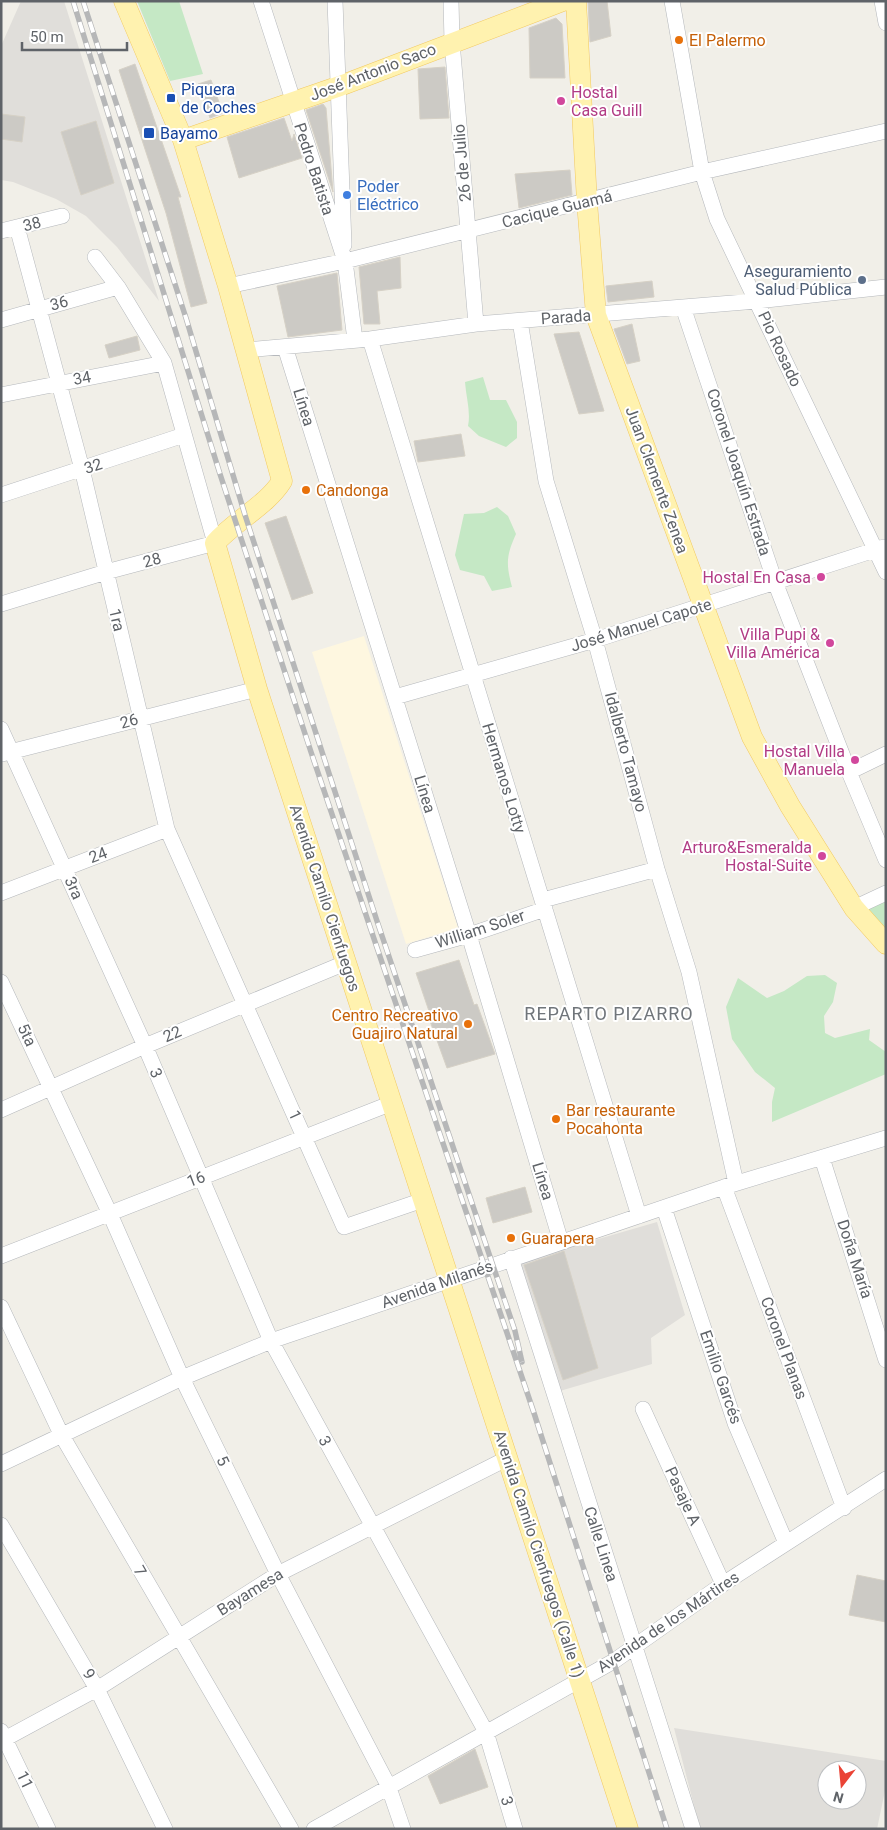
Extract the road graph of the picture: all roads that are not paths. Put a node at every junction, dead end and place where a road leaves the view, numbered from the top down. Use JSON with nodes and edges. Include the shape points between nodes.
{"nodes":[{"id":1,"x":124,"y":1,"type":"edge"},
{"id":2,"x":261,"y":1,"type":"edge"},
{"id":3,"x":335,"y":1,"type":"edge"},
{"id":4,"x":450,"y":1,"type":"edge"},
{"id":5,"x":563,"y":1,"type":"edge"},
{"id":6,"x":576,"y":1,"type":"edge"},
{"id":7,"x":672,"y":1,"type":"edge"},
{"id":8,"x":882,"y":1,"type":"edge"},
{"id":9,"x":886,"y":24,"type":"edge"},
{"id":10,"x":452,"y":42,"type":"junction"},
{"id":11,"x":340,"y":86,"type":"junction"},
{"id":12,"x":292,"y":102,"type":"junction"},
{"id":13,"x":886,"y":131,"type":"edge"},
{"id":14,"x":183,"y":140,"type":"junction"},
{"id":15,"x":702,"y":172,"type":"junction"},
{"id":16,"x":587,"y":202,"type":"junction"},
{"id":17,"x":62,"y":216,"type":"dead end"},
{"id":18,"x":17,"y":227,"type":"junction"},
{"id":19,"x":1,"y":231,"type":"edge"},
{"id":20,"x":468,"y":232,"type":"junction"},
{"id":21,"x":95,"y":257,"type":"dead end"},
{"id":22,"x":345,"y":261,"type":"junction"},
{"id":23,"x":228,"y":286,"type":"junction"},
{"id":24,"x":118,"y":287,"type":"junction"},
{"id":25,"x":886,"y":287,"type":"edge"},
{"id":26,"x":757,"y":301,"type":"junction"},
{"id":27,"x":683,"y":307,"type":"junction"},
{"id":28,"x":40,"y":308,"type":"junction"},
{"id":29,"x":596,"y":315,"type":"junction"},
{"id":30,"x":1,"y":320,"type":"edge"},
{"id":31,"x":520,"y":321,"type":"junction"},
{"id":32,"x":476,"y":324,"type":"junction"},
{"id":33,"x":363,"y":339,"type":"junction"},
{"id":34,"x":285,"y":347,"type":"junction"},
{"id":35,"x":246,"y":350,"type":"junction"},
{"id":36,"x":164,"y":363,"type":"junction"},
{"id":37,"x":58,"y":383,"type":"junction"},
{"id":38,"x":1,"y":395,"type":"edge"},
{"id":39,"x":184,"y":435,"type":"junction"},
{"id":40,"x":82,"y":469,"type":"junction"},
{"id":41,"x":1,"y":495,"type":"edge"},
{"id":42,"x":215,"y":543,"type":"junction"},
{"id":43,"x":881,"y":548,"type":"edge"},
{"id":44,"x":106,"y":572,"type":"junction"},
{"id":45,"x":886,"y":572,"type":"edge"},
{"id":46,"x":775,"y":582,"type":"junction"},
{"id":47,"x":1,"y":604,"type":"edge"},
{"id":48,"x":703,"y":606,"type":"junction"},
{"id":49,"x":595,"y":640,"type":"junction"},
{"id":50,"x":472,"y":676,"type":"junction"},
{"id":51,"x":257,"y":689,"type":"junction"},
{"id":52,"x":395,"y":697,"type":"junction"},
{"id":53,"x":139,"y":718,"type":"junction"},
{"id":54,"x":1,"y":729,"type":"edge"},
{"id":55,"x":6,"y":753,"type":"edge"},
{"id":56,"x":886,"y":754,"type":"edge"},
{"id":57,"x":849,"y":772,"type":"junction"},
{"id":58,"x":167,"y":829,"type":"junction"},
{"id":59,"x":886,"y":860,"type":"edge"},
{"id":60,"x":65,"y":868,"type":"junction"},
{"id":61,"x":657,"y":868,"type":"junction"},
{"id":62,"x":1,"y":893,"type":"edge"},
{"id":63,"x":886,"y":893,"type":"edge"},
{"id":64,"x":544,"y":904,"type":"junction"},
{"id":65,"x":854,"y":908,"type":"junction"},
{"id":66,"x":468,"y":935,"type":"junction"},
{"id":67,"x":886,"y":944,"type":"edge"},
{"id":68,"x":415,"y":950,"type":"dead end"},
{"id":69,"x":345,"y":963,"type":"junction"},
{"id":70,"x":1,"y":982,"type":"edge"},
{"id":71,"x":245,"y":1004,"type":"junction"},
{"id":72,"x":145,"y":1046,"type":"junction"},
{"id":73,"x":52,"y":1088,"type":"junction"},
{"id":74,"x":392,"y":1103,"type":"junction"},
{"id":75,"x":1,"y":1110,"type":"edge"},
{"id":76,"x":305,"y":1137,"type":"junction"},
{"id":77,"x":886,"y":1138,"type":"edge"},
{"id":78,"x":822,"y":1158,"type":"junction"},
{"id":79,"x":201,"y":1178,"type":"junction"},
{"id":80,"x":731,"y":1185,"type":"junction"},
{"id":81,"x":423,"y":1200,"type":"junction"},
{"id":82,"x":664,"y":1208,"type":"junction"},
{"id":83,"x":110,"y":1214,"type":"junction"},
{"id":84,"x":639,"y":1216,"type":"junction"},
{"id":85,"x":561,"y":1242,"type":"junction"},
{"id":86,"x":1,"y":1256,"type":"edge"},
{"id":87,"x":512,"y":1258,"type":"junction"},
{"id":88,"x":451,"y":1278,"type":"junction"},
{"id":89,"x":1,"y":1307,"type":"edge"},
{"id":90,"x":271,"y":1341,"type":"junction"},
{"id":91,"x":886,"y":1360,"type":"edge"},
{"id":92,"x":182,"y":1378,"type":"junction"},
{"id":93,"x":643,"y":1409,"type":"dead end"},
{"id":94,"x":61,"y":1434,"type":"junction"},
{"id":95,"x":508,"y":1458,"type":"junction"},
{"id":96,"x":1,"y":1464,"type":"edge"},
{"id":97,"x":886,"y":1479,"type":"edge"},
{"id":98,"x":844,"y":1508,"type":"junction"},
{"id":99,"x":1,"y":1525,"type":"edge"},
{"id":100,"x":371,"y":1525,"type":"junction"},
{"id":101,"x":786,"y":1543,"type":"junction"},
{"id":102,"x":278,"y":1574,"type":"junction"},
{"id":103,"x":723,"y":1584,"type":"junction"},
{"id":104,"x":178,"y":1638,"type":"junction"},
{"id":105,"x":634,"y":1647,"type":"junction"},
{"id":106,"x":580,"y":1679,"type":"junction"},
{"id":107,"x":97,"y":1689,"type":"junction"},
{"id":108,"x":486,"y":1732,"type":"junction"},
{"id":109,"x":3,"y":1737,"type":"edge"},
{"id":110,"x":388,"y":1785,"type":"junction"},
{"id":111,"x":48,"y":1829,"type":"edge"},
{"id":112,"x":165,"y":1829,"type":"edge"},
{"id":113,"x":291,"y":1829,"type":"edge"},
{"id":114,"x":314,"y":1829,"type":"edge"},
{"id":115,"x":403,"y":1829,"type":"edge"},
{"id":116,"x":516,"y":1829,"type":"edge"},
{"id":117,"x":628,"y":1829,"type":"edge"},
{"id":118,"x":693,"y":1829,"type":"edge"}],
"edges":[{"from":1,"to":14,"type":"main road"},
{"from":2,"to":12,"type":"street","name":"Pedro Batista"},
{"from":3,"to":11,"type":"street"},
{"from":4,"to":10,"type":"street","name":"26 de Julio"},
{"from":5,"to":10,"type":"main road","name":"José Antonio Saco"},
{"from":6,"to":16,"type":"main road","name":"Juan Clemente Zenea"},
{"from":7,"to":15,"type":"street","name":"Pio Rosado"},
{"from":8,"to":9,"type":"street"},
{"from":10,"to":11,"type":"main road","name":"José Antonio Saco"},
{"from":10,"to":20,"type":"street","name":"26 de Julio"},
{"from":11,"to":12,"type":"main road","name":"José Antonio Saco"},
{"from":11,"to":22,"type":"street"},
{"from":12,"to":14,"type":"main road","name":"José Antonio Saco"},
{"from":12,"to":22,"type":"street","name":"Pedro Batista"},
{"from":13,"to":15,"type":"street","name":"Cacique Guamá"},
{"from":14,"to":23,"type":"main road"},
{"from":15,"to":16,"type":"street","name":"Cacique Guamá"},
{"from":15,"to":26,"type":"street","name":"Pio Rosado","via":[[717,219]]},
{"from":16,"to":20,"type":"street","name":"Cacique Guamá"},
{"from":16,"to":29,"type":"main road","name":"Juan Clemente Zenea"},
{"from":17,"to":18,"type":"street","name":"38"},
{"from":18,"to":19,"type":"street","name":"38"},
{"from":18,"to":28,"type":"street","name":"1ra"},
{"from":20,"to":22,"type":"street","name":"Cacique Guamá"},
{"from":20,"to":32,"type":"street","name":"26 de Julio"},
{"from":21,"to":24,"type":"street"},
{"from":22,"to":23,"type":"street","name":"Cacique Guamá"},
{"from":22,"to":33,"type":"street","name":"Pedro Batista"},
{"from":23,"to":35,"type":"main road"},
{"from":24,"to":28,"type":"street","name":"36"},
{"from":24,"to":36,"type":"street"},
{"from":25,"to":26,"type":"street","name":"Parada"},
{"from":26,"to":27,"type":"street","name":"Parada"},
{"from":26,"to":43,"type":"street","name":"Pio Rosado"},
{"from":27,"to":29,"type":"street","name":"Parada"},
{"from":27,"to":46,"type":"street","name":"Coronel Joaquín Estrada"},
{"from":28,"to":30,"type":"street","name":"36"},
{"from":28,"to":37,"type":"street","name":"1ra"},
{"from":29,"to":31,"type":"street","name":"Parada"},
{"from":29,"to":48,"type":"main road","name":"Juan Clemente Zenea"},
{"from":31,"to":32,"type":"street","name":"Parada"},
{"from":31,"to":49,"type":"street","name":"Idalberto Tamayo","via":[[546,481]]},
{"from":32,"to":33,"type":"street","name":"Parada"},
{"from":33,"to":34,"type":"street","name":"Parada"},
{"from":33,"to":50,"type":"street","name":"Hermanos Lotty"},
{"from":34,"to":35,"type":"street","name":"Parada"},
{"from":34,"to":52,"type":"street","name":"Línea"},
{"from":35,"to":42,"type":"main road","via":[[282,481],[274,494],[236,522]]},
{"from":36,"to":37,"type":"street","name":"34"},
{"from":36,"to":39,"type":"street"},
{"from":37,"to":38,"type":"street","name":"34"},
{"from":37,"to":40,"type":"street","name":"1ra"},
{"from":39,"to":40,"type":"street","name":"32"},
{"from":39,"to":42,"type":"street"},
{"from":40,"to":41,"type":"street","name":"32"},
{"from":40,"to":44,"type":"street","name":"1ra"},
{"from":42,"to":44,"type":"street","name":"28"},
{"from":42,"to":51,"type":"main road","name":"Avenida Camilo Cienfuegos"},
{"from":43,"to":45,"type":"street","name":"Pio Rosado"},
{"from":43,"to":46,"type":"street","name":"José Manuel Capote"},
{"from":44,"to":47,"type":"street","name":"28"},
{"from":44,"to":53,"type":"street","name":"1ra"},
{"from":46,"to":48,"type":"street","name":"José Manuel Capote"},
{"from":46,"to":57,"type":"street","name":"Coronel Joaquín Estrada"},
{"from":48,"to":49,"type":"street","name":"José Manuel Capote"},
{"from":48,"to":65,"type":"main road","name":"Juan Clemente Zenea","via":[[752,737],[790,806]]},
{"from":49,"to":50,"type":"street","name":"José Manuel Capote"},
{"from":49,"to":61,"type":"street","name":"Idalberto Tamayo"},
{"from":50,"to":52,"type":"street","name":"José Manuel Capote"},
{"from":50,"to":64,"type":"street","name":"Hermanos Lotty"},
{"from":51,"to":53,"type":"street","name":"26"},
{"from":51,"to":69,"type":"main road","name":"Avenida Camilo Cienfuegos"},
{"from":52,"to":66,"type":"street","name":"Línea"},
{"from":53,"to":55,"type":"street","name":"26"},
{"from":53,"to":58,"type":"street","name":"1ra"},
{"from":54,"to":55,"type":"street","name":"3ra"},
{"from":55,"to":60,"type":"street","name":"3ra"},
{"from":56,"to":57,"type":"street"},
{"from":57,"to":59,"type":"street","name":"Coronel Joaquín Estrada"},
{"from":58,"to":60,"type":"street","name":"24"},
{"from":58,"to":71,"type":"street","name":"1ra"},
{"from":60,"to":62,"type":"street","name":"24"},
{"from":60,"to":72,"type":"street","name":"3ra"},
{"from":61,"to":64,"type":"street","name":"William Soler"},
{"from":61,"to":80,"type":"street","name":"Idalberto Tamayo","via":[[689,972]]},
{"from":63,"to":65,"type":"street"},
{"from":64,"to":66,"type":"street","name":"William Soler"},
{"from":64,"to":84,"type":"street","name":"Hermanos Lotty"},
{"from":65,"to":67,"type":"main road","name":"Juan Clemente Zenea"},
{"from":66,"to":68,"type":"street","name":"William Soler"},
{"from":66,"to":85,"type":"street","name":"Línea"},
{"from":69,"to":71,"type":"street","name":"22"},
{"from":69,"to":74,"type":"main road","name":"Avenida Camilo Cienfuegos"},
{"from":70,"to":73,"type":"street","name":"5ta"},
{"from":71,"to":72,"type":"street","name":"22"},
{"from":71,"to":76,"type":"street","name":"1"},
{"from":72,"to":73,"type":"street","name":"22"},
{"from":72,"to":79,"type":"street","name":"3"},
{"from":73,"to":75,"type":"street","name":"22"},
{"from":73,"to":83,"type":"street","name":"5"},
{"from":74,"to":76,"type":"street","name":"16"},
{"from":74,"to":81,"type":"main road","name":"Avenida Camilo Cienfuegos"},
{"from":76,"to":79,"type":"street","name":"16"},
{"from":76,"to":81,"type":"street","name":"1","via":[[344,1228]]},
{"from":77,"to":78,"type":"street","name":"Avenida Milanés"},
{"from":78,"to":80,"type":"street","name":"Avenida Milanés"},
{"from":78,"to":91,"type":"street","name":"Doña María"},
{"from":79,"to":83,"type":"street","name":"16"},
{"from":79,"to":90,"type":"street","name":"3"},
{"from":80,"to":82,"type":"street","name":"Avenida Milanés"},
{"from":80,"to":98,"type":"street","name":"Coronel Planas"},
{"from":81,"to":88,"type":"main road","name":"Avenida Camilo Cienfuegos"},
{"from":82,"to":84,"type":"street","name":"Avenida Milanés"},
{"from":82,"to":101,"type":"street","name":"Emilio Garcés","via":[[736,1423]]},
{"from":83,"to":86,"type":"street","name":"16"},
{"from":83,"to":92,"type":"street","name":"5"},
{"from":84,"to":85,"type":"street","name":"Avenida Milanés"},
{"from":85,"to":87,"type":"street","name":"Avenida Milanés"},
{"from":87,"to":88,"type":"street","name":"Avenida Milanés"},
{"from":87,"to":105,"type":"street","name":"Calle Linea"},
{"from":88,"to":90,"type":"street","name":"Avenida Milanés"},
{"from":88,"to":95,"type":"main road","name":"Avenida Camilo Cienfuegos (Calle 1)"},
{"from":89,"to":94,"type":"street","name":"7"},
{"from":90,"to":92,"type":"street","name":"Avenida Milanés"},
{"from":90,"to":100,"type":"street","name":"3"},
{"from":92,"to":94,"type":"street","name":"Avenida Milanés"},
{"from":92,"to":102,"type":"street","name":"5"},
{"from":93,"to":103,"type":"street","name":"Pasaje A"},
{"from":94,"to":96,"type":"street","name":"Avenida Milanés"},
{"from":94,"to":104,"type":"street","name":"7"},
{"from":95,"to":100,"type":"street","name":"Bayamesa"},
{"from":95,"to":106,"type":"main road","name":"Avenida Camilo Cienfuegos (Calle 1)"},
{"from":97,"to":98,"type":"street","name":"Avenida de los Mártires"},
{"from":98,"to":101,"type":"street","name":"Avenida de los Mártires"},
{"from":99,"to":107,"type":"street","name":"9"},
{"from":100,"to":102,"type":"street","name":"Bayamesa"},
{"from":100,"to":108,"type":"street","name":"3"},
{"from":101,"to":103,"type":"street","name":"Avenida de los Mártires"},
{"from":102,"to":104,"type":"street","name":"Bayamesa"},
{"from":102,"to":110,"type":"street","name":"5"},
{"from":103,"to":105,"type":"street","name":"Avenida de los Mártires"},
{"from":104,"to":107,"type":"street","name":"Bayamesa"},
{"from":104,"to":113,"type":"street","name":"7"},
{"from":105,"to":106,"type":"street","name":"Avenida de los Mártires"},
{"from":105,"to":118,"type":"street","name":"Calle Linea"},
{"from":106,"to":108,"type":"street","name":"Avenida de los Mártires"},
{"from":106,"to":117,"type":"main road","name":"Avenida Camilo Cienfuegos (Calle 1)"},
{"from":107,"to":109,"type":"street","name":"Bayamesa"},
{"from":107,"to":112,"type":"street","name":"9"},
{"from":108,"to":110,"type":"street","name":"Avenida de los Mártires"},
{"from":108,"to":116,"type":"street","name":"3"},
{"from":109,"to":111,"type":"street","name":"11"},
{"from":110,"to":114,"type":"street","name":"Avenida de los Mártires"},
{"from":110,"to":115,"type":"street","name":"5"}]}
